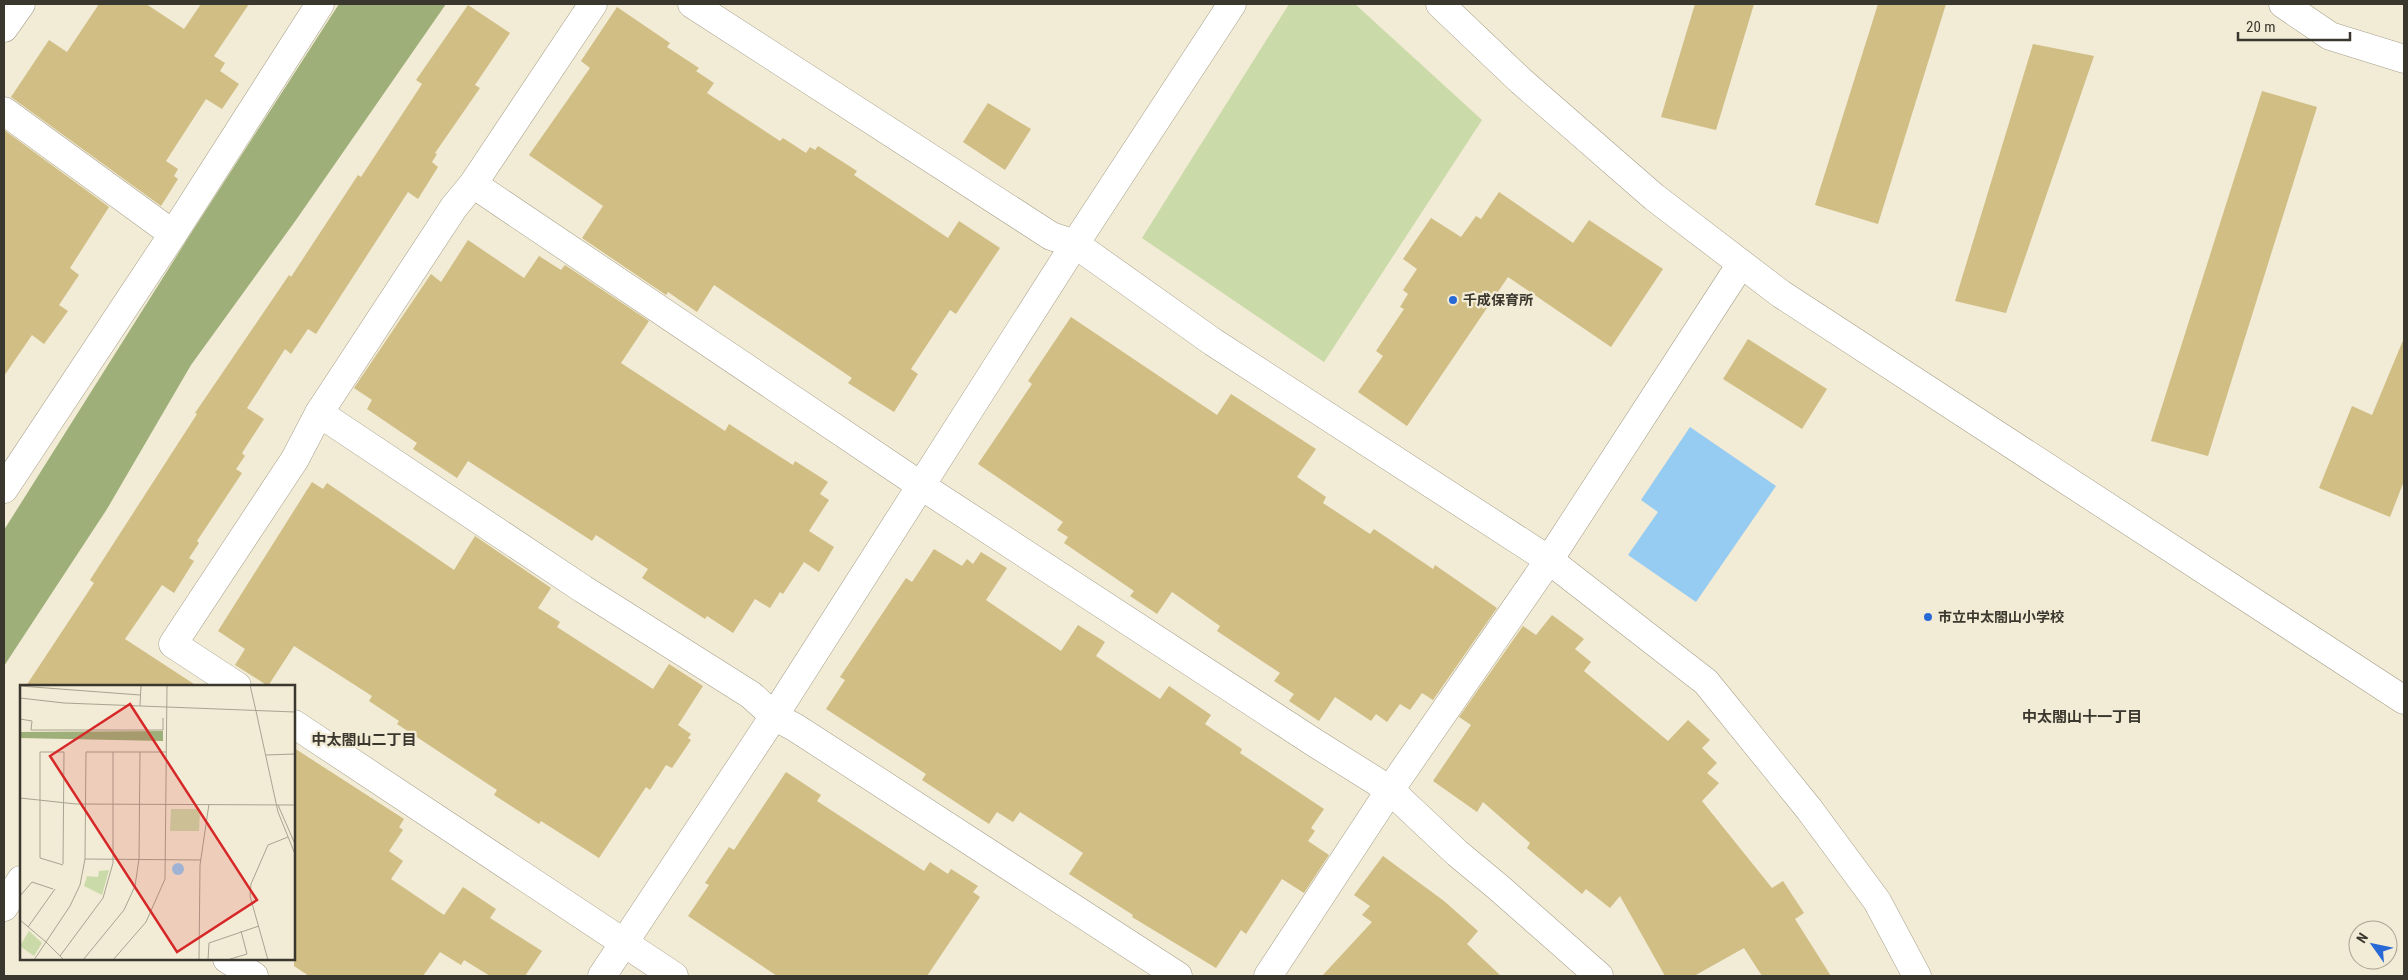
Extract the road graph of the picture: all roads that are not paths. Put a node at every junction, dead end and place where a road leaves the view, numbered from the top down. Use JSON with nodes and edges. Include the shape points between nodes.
{"nodes":[{"id":1,"x":20,"y":4,"type":"edge"},
{"id":2,"x":320,"y":4,"type":"edge"},
{"id":3,"x":593,"y":4,"type":"edge"},
{"id":4,"x":692,"y":4,"type":"edge"},
{"id":5,"x":1232,"y":4,"type":"edge"},
{"id":6,"x":1440,"y":4,"type":"edge"},
{"id":7,"x":2282,"y":4,"type":"edge"},
{"id":8,"x":4,"y":28,"type":"edge"},
{"id":9,"x":2404,"y":59,"type":"edge"},
{"id":10,"x":4,"y":112,"type":"edge"},
{"id":11,"x":473,"y":184,"type":"junction"},
{"id":12,"x":173,"y":234,"type":"junction"},
{"id":13,"x":1075,"y":244,"type":"junction"},
{"id":14,"x":1741,"y":264,"type":"junction"},
{"id":15,"x":319,"y":414,"type":"junction"},
{"id":16,"x":920,"y":485,"type":"junction"},
{"id":17,"x":4,"y":489,"type":"edge"},
{"id":18,"x":1550,"y":560,"type":"junction"},
{"id":19,"x":235,"y":685,"type":"edge"},
{"id":20,"x":2404,"y":700,"type":"edge"},
{"id":21,"x":774,"y":716,"type":"junction"},
{"id":22,"x":295,"y":725,"type":"edge"},
{"id":23,"x":1390,"y":790,"type":"junction"},
{"id":24,"x":20,"y":882,"type":"edge"},
{"id":25,"x":4,"y":907,"type":"edge"},
{"id":26,"x":624,"y":943,"type":"junction"},
{"id":27,"x":229,"y":960,"type":"edge"},
{"id":28,"x":254,"y":976,"type":"edge"},
{"id":29,"x":602,"y":976,"type":"edge"},
{"id":30,"x":674,"y":976,"type":"edge"},
{"id":31,"x":1178,"y":976,"type":"edge"},
{"id":32,"x":1268,"y":976,"type":"edge"},
{"id":33,"x":1599,"y":976,"type":"edge"},
{"id":34,"x":1917,"y":976,"type":"edge"}],
"edges":[{"from":1,"to":8,"type":"street"},
{"from":2,"to":12,"type":"street"},
{"from":3,"to":11,"type":"street"},
{"from":4,"to":13,"type":"street","via":[[1051,236]]},
{"from":5,"to":13,"type":"street"},
{"from":6,"to":14,"type":"street","via":[[1521,81],[1654,197]]},
{"from":7,"to":9,"type":"street","via":[[2330,36]]},
{"from":10,"to":12,"type":"street"},
{"from":11,"to":15,"type":"street","via":[[454,207]]},
{"from":11,"to":16,"type":"street"},
{"from":12,"to":17,"type":"street"},
{"from":13,"to":16,"type":"street"},
{"from":13,"to":18,"type":"street","via":[[1213,342]]},
{"from":14,"to":18,"type":"street"},
{"from":14,"to":20,"type":"street","via":[[1781,294]]},
{"from":15,"to":19,"type":"street","via":[[295,459],[173,644]]},
{"from":15,"to":21,"type":"street","via":[[751,695]]},
{"from":16,"to":21,"type":"street"},
{"from":16,"to":23,"type":"street"},
{"from":18,"to":23,"type":"street"},
{"from":18,"to":34,"type":"street","via":[[1706,682],[1809,809],[1877,901]]},
{"from":21,"to":26,"type":"street"},
{"from":21,"to":31,"type":"street"},
{"from":22,"to":26,"type":"street"},
{"from":23,"to":32,"type":"street"},
{"from":23,"to":33,"type":"street","via":[[1457,853]]},
{"from":24,"to":25,"type":"street"},
{"from":26,"to":29,"type":"street"},
{"from":26,"to":30,"type":"street"},
{"from":27,"to":28,"type":"street"}]}
